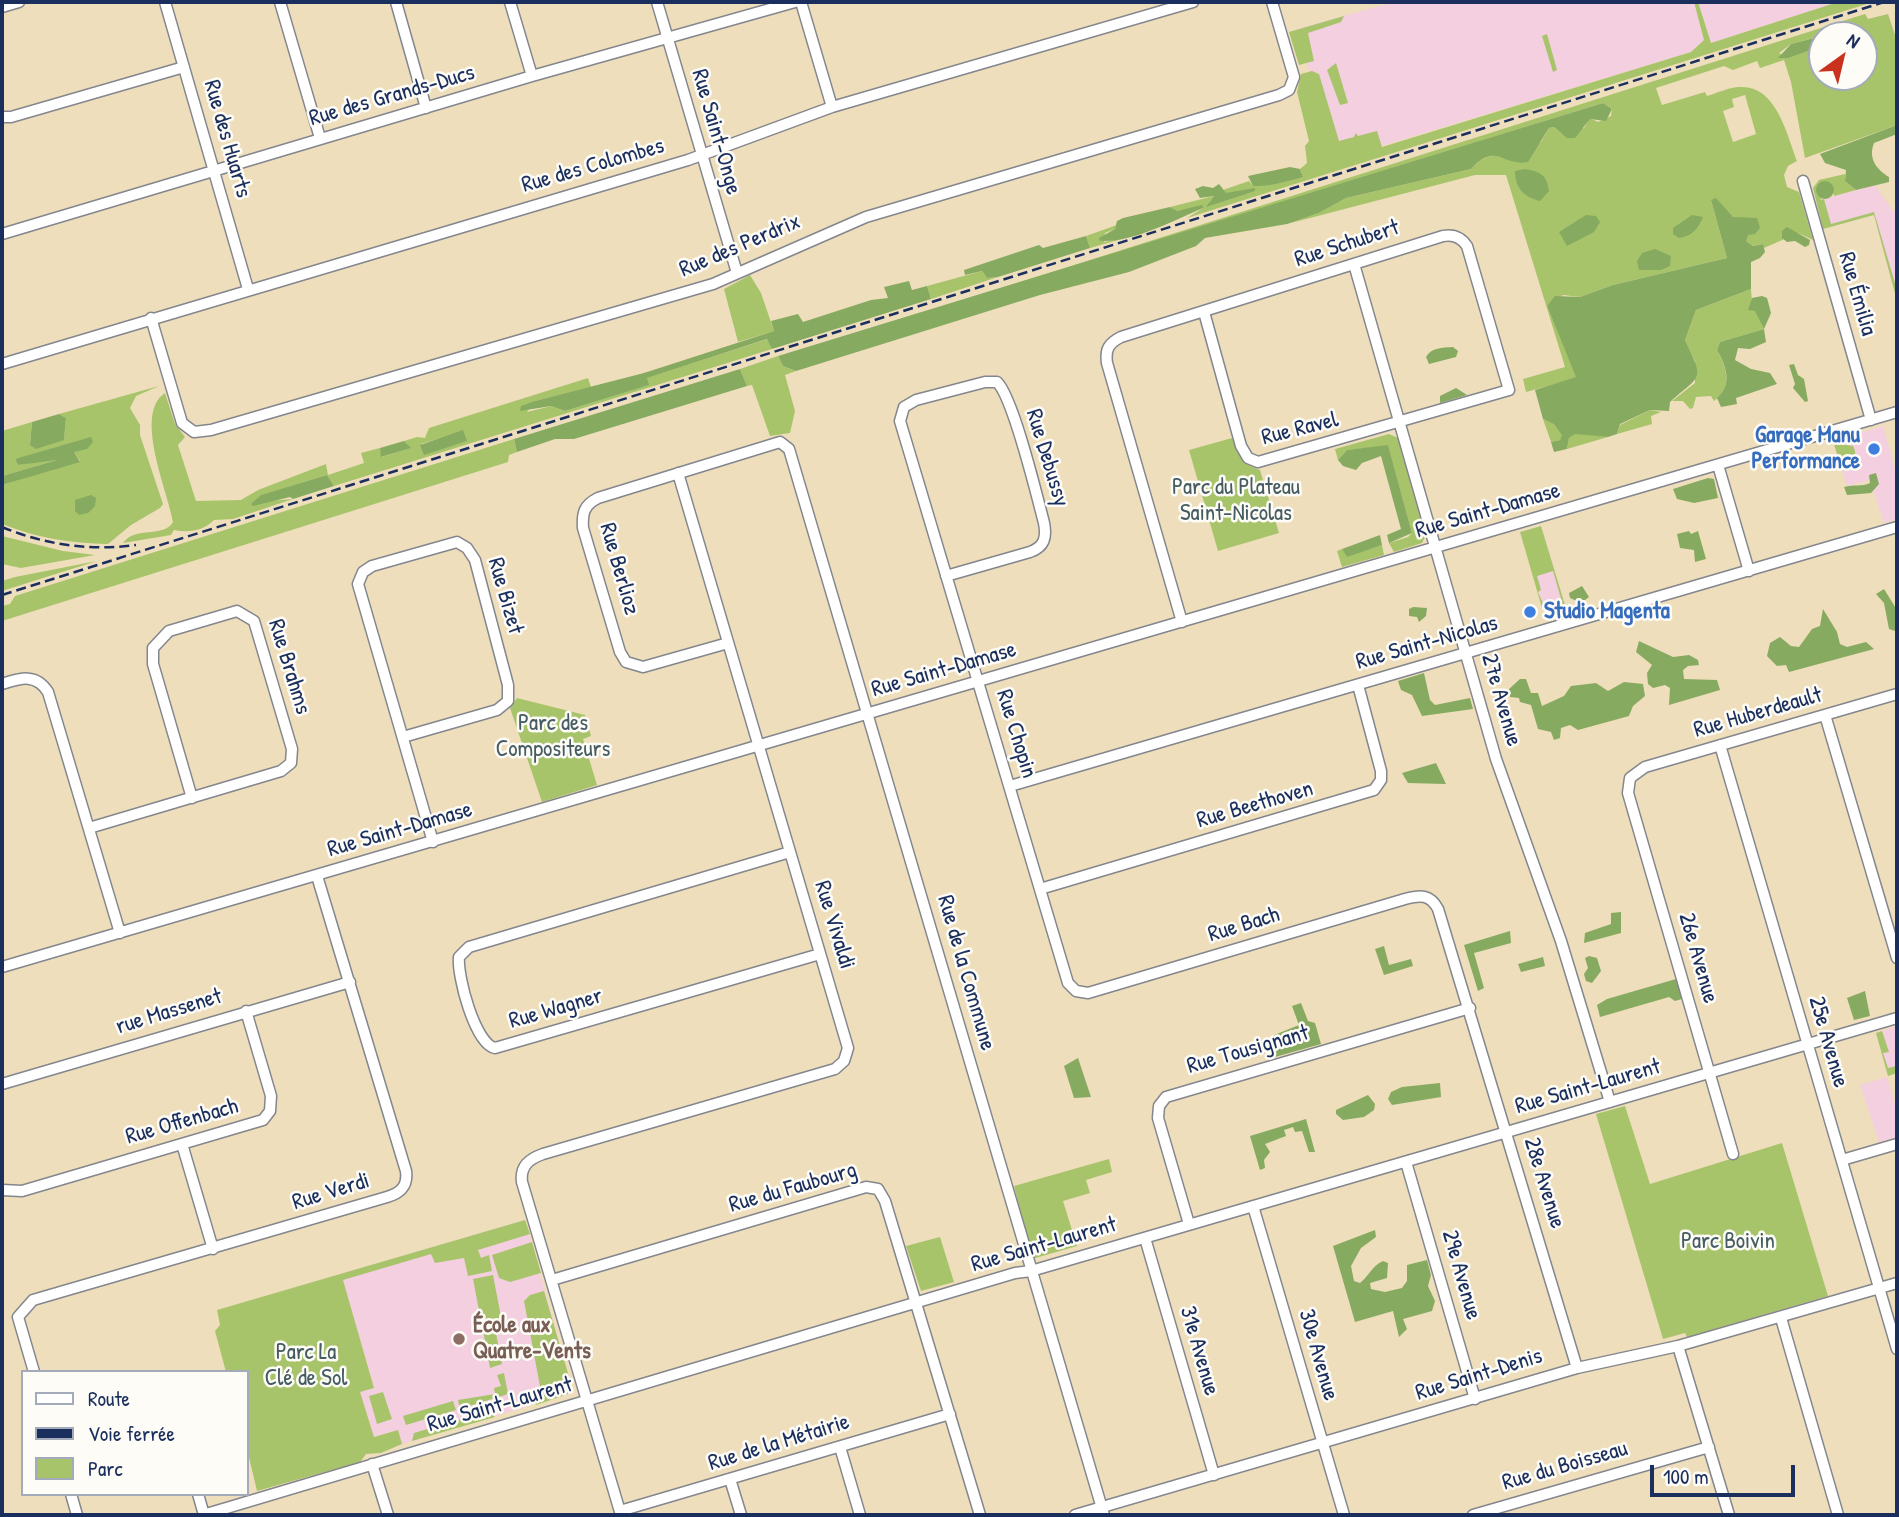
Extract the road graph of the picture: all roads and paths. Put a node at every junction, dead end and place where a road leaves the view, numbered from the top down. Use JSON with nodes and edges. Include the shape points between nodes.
{"nodes":[{"id":1,"x":19,"y":2,"type":"edge"},
{"id":2,"x":165,"y":2,"type":"edge"},
{"id":3,"x":279,"y":2,"type":"edge"},
{"id":4,"x":396,"y":2,"type":"edge"},
{"id":5,"x":510,"y":2,"type":"edge"},
{"id":6,"x":657,"y":2,"type":"edge"},
{"id":7,"x":795,"y":2,"type":"edge"},
{"id":8,"x":801,"y":2,"type":"edge"},
{"id":9,"x":1194,"y":2,"type":"edge"},
{"id":10,"x":1272,"y":2,"type":"edge"},
{"id":11,"x":2,"y":7,"type":"edge"},
{"id":12,"x":667,"y":38,"type":"junction"},
{"id":13,"x":184,"y":66,"type":"junction"},
{"id":14,"x":532,"y":76,"type":"junction"},
{"id":15,"x":832,"y":107,"type":"junction"},
{"id":16,"x":426,"y":108,"type":"junction"},
{"id":17,"x":2,"y":117,"type":"edge"},
{"id":18,"x":320,"y":138,"type":"junction"},
{"id":19,"x":701,"y":155,"type":"junction"},
{"id":20,"x":215,"y":171,"type":"junction"},
{"id":21,"x":1803,"y":181,"type":"dead end"},
{"id":22,"x":2,"y":234,"type":"edge"},
{"id":23,"x":1354,"y":264,"type":"junction"},
{"id":24,"x":737,"y":273,"type":"junction"},
{"id":25,"x":248,"y":289,"type":"junction"},
{"id":26,"x":1204,"y":312,"type":"junction"},
{"id":27,"x":151,"y":318,"type":"junction"},
{"id":28,"x":2,"y":364,"type":"edge"},
{"id":29,"x":1509,"y":390,"type":"joint"},
{"id":30,"x":904,"y":407,"type":"joint"},
{"id":31,"x":1897,"y":412,"type":"edge"},
{"id":32,"x":1871,"y":420,"type":"junction"},
{"id":33,"x":1401,"y":423,"type":"junction"},
{"id":34,"x":785,"y":443,"type":"joint"},
{"id":35,"x":1718,"y":466,"type":"junction"},
{"id":36,"x":678,"y":473,"type":"junction"},
{"id":37,"x":1897,"y":527,"type":"edge"},
{"id":38,"x":1436,"y":548,"type":"junction"},
{"id":39,"x":1749,"y":571,"type":"junction"},
{"id":40,"x":946,"y":576,"type":"junction"},
{"id":41,"x":1182,"y":622,"type":"junction"},
{"id":42,"x":728,"y":643,"type":"junction"},
{"id":43,"x":1465,"y":653,"type":"junction"},
{"id":44,"x":979,"y":682,"type":"junction"},
{"id":45,"x":2,"y":684,"type":"edge"},
{"id":46,"x":1358,"y":685,"type":"junction"},
{"id":47,"x":1897,"y":694,"type":"edge"},
{"id":48,"x":867,"y":714,"type":"junction"},
{"id":49,"x":1825,"y":715,"type":"junction"},
{"id":50,"x":403,"y":737,"type":"junction"},
{"id":51,"x":1720,"y":745,"type":"junction"},
{"id":52,"x":759,"y":746,"type":"junction"},
{"id":53,"x":1632,"y":775,"type":"joint"},
{"id":54,"x":1010,"y":786,"type":"junction"},
{"id":55,"x":192,"y":798,"type":"junction"},
{"id":56,"x":89,"y":828,"type":"junction"},
{"id":57,"x":433,"y":842,"type":"junction"},
{"id":58,"x":790,"y":852,"type":"junction"},
{"id":59,"x":317,"y":876,"type":"junction"},
{"id":60,"x":1040,"y":889,"type":"junction"},
{"id":61,"x":1426,"y":896,"type":"joint"},
{"id":62,"x":120,"y":933,"type":"junction"},
{"id":63,"x":820,"y":954,"type":"junction"},
{"id":64,"x":1897,"y":958,"type":"edge"},
{"id":65,"x":2,"y":967,"type":"edge"},
{"id":66,"x":350,"y":982,"type":"junction"},
{"id":67,"x":1076,"y":991,"type":"joint"},
{"id":68,"x":1470,"y":1007,"type":"junction"},
{"id":69,"x":246,"y":1011,"type":"junction"},
{"id":70,"x":1897,"y":1018,"type":"edge"},
{"id":71,"x":1807,"y":1045,"type":"junction"},
{"id":72,"x":1709,"y":1074,"type":"junction"},
{"id":73,"x":2,"y":1084,"type":"edge"},
{"id":74,"x":1610,"y":1102,"type":"junction"},
{"id":75,"x":1507,"y":1133,"type":"junction"},
{"id":76,"x":182,"y":1144,"type":"junction"},
{"id":77,"x":1897,"y":1144,"type":"edge"},
{"id":78,"x":1733,"y":1154,"type":"dead end"},
{"id":79,"x":1842,"y":1160,"type":"junction"},
{"id":80,"x":1406,"y":1162,"type":"junction"},
{"id":81,"x":2,"y":1190,"type":"edge"},
{"id":82,"x":1252,"y":1206,"type":"junction"},
{"id":83,"x":1189,"y":1224,"type":"junction"},
{"id":84,"x":1145,"y":1238,"type":"junction"},
{"id":85,"x":213,"y":1249,"type":"junction"},
{"id":86,"x":1031,"y":1271,"type":"junction"},
{"id":87,"x":552,"y":1280,"type":"junction"},
{"id":88,"x":1897,"y":1283,"type":"edge"},
{"id":89,"x":1879,"y":1289,"type":"junction"},
{"id":90,"x":916,"y":1303,"type":"junction"},
{"id":91,"x":1781,"y":1318,"type":"junction"},
{"id":92,"x":1678,"y":1346,"type":"junction"},
{"id":93,"x":1897,"y":1349,"type":"edge"},
{"id":94,"x":1577,"y":1368,"type":"junction"},
{"id":95,"x":33,"y":1370,"type":"edge"},
{"id":96,"x":1475,"y":1399,"type":"junction"},
{"id":97,"x":587,"y":1402,"type":"junction"},
{"id":98,"x":950,"y":1414,"type":"junction"},
{"id":99,"x":1322,"y":1443,"type":"junction"},
{"id":100,"x":840,"y":1447,"type":"junction"},
{"id":101,"x":1709,"y":1447,"type":"junction"},
{"id":102,"x":372,"y":1464,"type":"junction"},
{"id":103,"x":1214,"y":1475,"type":"junction"},
{"id":104,"x":730,"y":1479,"type":"junction"},
{"id":105,"x":72,"y":1496,"type":"edge"},
{"id":106,"x":199,"y":1496,"type":"edge"},
{"id":107,"x":1103,"y":1511,"type":"edge"},
{"id":108,"x":620,"y":1513,"type":"edge"},
{"id":109,"x":77,"y":1515,"type":"edge"},
{"id":110,"x":204,"y":1515,"type":"edge"},
{"id":111,"x":388,"y":1515,"type":"edge"},
{"id":112,"x":741,"y":1515,"type":"edge"},
{"id":113,"x":860,"y":1515,"type":"edge"},
{"id":114,"x":980,"y":1515,"type":"edge"},
{"id":115,"x":1075,"y":1515,"type":"edge"},
{"id":116,"x":1344,"y":1515,"type":"edge"},
{"id":117,"x":1473,"y":1515,"type":"edge"},
{"id":118,"x":1729,"y":1515,"type":"edge"},
{"id":119,"x":1839,"y":1515,"type":"edge"}],
"edges":[{"from":1,"to":11,"type":"street"},
{"from":2,"to":13,"type":"street","name":"Rue des Huarts"},
{"from":3,"to":18,"type":"street"},
{"from":4,"to":16,"type":"street"},
{"from":5,"to":14,"type":"street"},
{"from":6,"to":12,"type":"street","name":"Rue Saint-Onge"},
{"from":7,"to":12,"type":"street","name":"Rue des Grands-Ducs"},
{"from":8,"to":15,"type":"street"},
{"from":9,"to":15,"type":"street","name":"Rue des Colombes"},
{"from":10,"to":24,"type":"street","name":"Rue des Perdrix","via":[[1293,72],[1291,87],[1284,93],[866,217]]},
{"from":12,"to":14,"type":"street","name":"Rue des Grands-Ducs"},
{"from":12,"to":19,"type":"street","name":"Rue Saint-Onge"},
{"from":13,"to":17,"type":"street"},
{"from":13,"to":20,"type":"street","name":"Rue des Huarts"},
{"from":14,"to":16,"type":"street","name":"Rue des Grands-Ducs"},
{"from":15,"to":19,"type":"street","name":"Rue des Colombes"},
{"from":16,"to":18,"type":"street","name":"Rue des Grands-Ducs"},
{"from":18,"to":20,"type":"street","name":"Rue des Grands-Ducs"},
{"from":19,"to":24,"type":"street","name":"Rue Saint-Onge"},
{"from":19,"to":25,"type":"street","name":"Rue des Colombes"},
{"from":20,"to":22,"type":"street","name":"Rue des Grands-Ducs"},
{"from":20,"to":25,"type":"street","name":"Rue des Huarts"},
{"from":21,"to":32,"type":"street","name":"Rue Émilia"},
{"from":23,"to":26,"type":"street","name":"Rue Schubert"},
{"from":23,"to":29,"type":"street","name":"Rue Schubert","via":[[1443,236],[1461,239],[1467,246]]},
{"from":23,"to":33,"type":"street","name":"27e Avenue"},
{"from":24,"to":27,"type":"street","name":"Rue des Perdrix","via":[[713,284],[205,432],[189,430],[180,418]]},
{"from":25,"to":27,"type":"street","name":"Rue des Colombes"},
{"from":26,"to":33,"type":"street","name":"Rue Ravel","via":[[1241,446],[1253,461],[1268,462]]},
{"from":26,"to":41,"type":"street","name":"Rue Schubert","via":[[1121,337],[1108,346],[1106,358]]},
{"from":27,"to":28,"type":"street","name":"Rue des Colombes"},
{"from":29,"to":33,"type":"street","name":"Rue Ravel"},
{"from":30,"to":40,"type":"street","name":"Rue Chopin","via":[[900,415],[903,434]]},
{"from":30,"to":40,"type":"street","name":"Rue Debussy","via":[[985,382],[1001,385],[1044,523],[1045,541],[1037,549]]},
{"from":31,"to":32,"type":"street","name":"Rue Saint-Damase"},
{"from":32,"to":35,"type":"street","name":"Rue Saint-Damase"},
{"from":33,"to":38,"type":"street","name":"27e Avenue"},
{"from":34,"to":36,"type":"street","name":"Rue Berlioz"},
{"from":34,"to":48,"type":"street","name":"Rue de la Commune"},
{"from":35,"to":38,"type":"street","name":"Rue Saint-Damase"},
{"from":35,"to":39,"type":"street"},
{"from":36,"to":42,"type":"street","name":"Rue Vivaldi"},
{"from":36,"to":42,"type":"street","name":"Rue Berlioz","via":[[593,500],[584,508],[583,528],[626,662],[643,667]]},
{"from":37,"to":39,"type":"street","name":"Rue Saint-Nicolas"},
{"from":38,"to":41,"type":"street","name":"Rue Saint-Damase"},
{"from":38,"to":43,"type":"street","name":"27e Avenue"},
{"from":39,"to":43,"type":"street","name":"Rue Saint-Nicolas"},
{"from":40,"to":44,"type":"street","name":"Rue Chopin"},
{"from":41,"to":44,"type":"street","name":"Rue Saint-Damase"},
{"from":42,"to":52,"type":"street","name":"Rue Vivaldi"},
{"from":43,"to":46,"type":"street","name":"Rue Saint-Nicolas"},
{"from":43,"to":74,"type":"street","name":"27e Avenue","via":[[1496,759],[1562,941]]},
{"from":44,"to":48,"type":"street","name":"Rue Saint-Damase"},
{"from":44,"to":54,"type":"street","name":"Rue Chopin"},
{"from":45,"to":56,"type":"street","via":[[27,677],[45,688]]},
{"from":46,"to":54,"type":"street","name":"Rue Saint-Nicolas"},
{"from":46,"to":60,"type":"street","name":"Rue Beethoven","via":[[1381,771],[1374,790]]},
{"from":47,"to":49,"type":"street","name":"Rue Huberdeault"},
{"from":48,"to":52,"type":"street","name":"Rue Saint-Damase"},
{"from":48,"to":86,"type":"street","name":"Rue de la Commune"},
{"from":49,"to":51,"type":"street","name":"Rue Huberdeault"},
{"from":49,"to":64,"type":"street"},
{"from":50,"to":50,"type":"street","name":"Rue Bizet","via":[[498,710],[508,701],[508,685],[475,560],[457,542],[372,566],[359,579]]},
{"from":50,"to":57,"type":"street","name":"Rue Bizet"},
{"from":51,"to":53,"type":"street","name":"Rue Huberdeault"},
{"from":51,"to":71,"type":"street","name":"25e Avenue"},
{"from":52,"to":57,"type":"street","name":"Rue Saint-Damase"},
{"from":52,"to":58,"type":"street","name":"Rue Vivaldi"},
{"from":53,"to":72,"type":"street","name":"26e Avenue","via":[[1628,793]]},
{"from":54,"to":60,"type":"street","name":"Rue Chopin"},
{"from":55,"to":55,"type":"street","name":"Rue Brahms","via":[[281,771],[291,763],[292,749],[254,621],[244,612],[229,611],[169,631],[153,648],[153,664]]},
{"from":55,"to":56,"type":"street","name":"Rue Brahms"},
{"from":56,"to":62,"type":"street"},
{"from":57,"to":59,"type":"street","name":"Rue Saint-Damase"},
{"from":58,"to":63,"type":"street","name":"Rue Vivaldi"},
{"from":58,"to":63,"type":"street","name":"Rue Wagner","via":[[469,947],[459,957],[459,972],[478,1033],[495,1048]]},
{"from":59,"to":62,"type":"street","name":"Rue Saint-Damase"},
{"from":59,"to":66,"type":"street","name":"Rue Verdi"},
{"from":60,"to":67,"type":"street","name":"Rue Chopin","via":[[1068,984]]},
{"from":61,"to":67,"type":"street","name":"Rue Bach","via":[[1094,992]]},
{"from":61,"to":68,"type":"street","name":"28e Avenue","via":[[1438,909]]},
{"from":62,"to":65,"type":"street","name":"Rue Saint-Damase"},
{"from":63,"to":87,"type":"street","name":"Rue Vivaldi","via":[[849,1048],[839,1067],[543,1154],[523,1168],[522,1182]]},
{"from":66,"to":69,"type":"street","name":"rue Massenet"},
{"from":66,"to":85,"type":"street","name":"Rue Verdi","via":[[406,1184],[394,1195]]},
{"from":68,"to":75,"type":"street","name":"28e Avenue"},
{"from":68,"to":83,"type":"street","name":"Rue Tousignant","via":[[1166,1097],[1158,1118]]},
{"from":69,"to":73,"type":"street","name":"rue Massenet"},
{"from":69,"to":76,"type":"street","name":"Rue Offenbach","via":[[271,1096],[270,1111],[256,1122]]},
{"from":70,"to":71,"type":"street","name":"Rue Saint-Laurent"},
{"from":71,"to":72,"type":"street","name":"Rue Saint-Laurent"},
{"from":71,"to":79,"type":"street","name":"25e Avenue"},
{"from":72,"to":74,"type":"street","name":"Rue Saint-Laurent"},
{"from":72,"to":78,"type":"street","name":"26e Avenue"},
{"from":74,"to":75,"type":"street","name":"Rue Saint-Laurent"},
{"from":75,"to":80,"type":"street","name":"Rue Saint-Laurent"},
{"from":75,"to":94,"type":"street","name":"28e Avenue"},
{"from":76,"to":81,"type":"street","name":"Rue Offenbach","via":[[15,1192]]},
{"from":76,"to":85,"type":"street"},
{"from":77,"to":79,"type":"street"},
{"from":79,"to":89,"type":"street","name":"25e Avenue"},
{"from":80,"to":82,"type":"street","name":"Rue Saint-Laurent"},
{"from":80,"to":96,"type":"street","name":"29e Avenue"},
{"from":82,"to":83,"type":"street","name":"Rue Saint-Laurent"},
{"from":82,"to":99,"type":"street","name":"30e Avenue"},
{"from":83,"to":84,"type":"street","name":"Rue Saint-Laurent"},
{"from":84,"to":86,"type":"street","name":"Rue Saint-Laurent"},
{"from":84,"to":103,"type":"street","name":"31e Avenue"},
{"from":85,"to":95,"type":"street","name":"Rue Verdi","via":[[28,1303],[18,1322]]},
{"from":86,"to":90,"type":"street","name":"Rue Saint-Laurent"},
{"from":86,"to":107,"type":"street","name":"Rue de la Commune"},
{"from":87,"to":90,"type":"street","name":"Rue du Faubourg","via":[[871,1187],[883,1195]]},
{"from":87,"to":97,"type":"street"},
{"from":88,"to":89,"type":"street","name":"Rue Saint-Denis"},
{"from":89,"to":91,"type":"street","name":"Rue Saint-Denis"},
{"from":89,"to":93,"type":"street","name":"25e Avenue"},
{"from":90,"to":97,"type":"street","name":"Rue Saint-Laurent"},
{"from":90,"to":98,"type":"street","name":"Rue du Faubourg"},
{"from":91,"to":92,"type":"street","name":"Rue Saint-Denis"},
{"from":91,"to":119,"type":"street"},
{"from":92,"to":94,"type":"street","name":"Rue Saint-Denis"},
{"from":92,"to":101,"type":"street"},
{"from":94,"to":96,"type":"street","name":"Rue Saint-Denis"},
{"from":96,"to":99,"type":"street","name":"Rue Saint-Denis"},
{"from":97,"to":102,"type":"street","name":"Rue Saint-Laurent"},
{"from":97,"to":108,"type":"street"},
{"from":98,"to":100,"type":"street","name":"Rue de la Métairie"},
{"from":98,"to":114,"type":"street","name":"Rue du Faubourg"},
{"from":99,"to":103,"type":"street","name":"Rue Saint-Denis"},
{"from":99,"to":116,"type":"street","name":"30e Avenue"},
{"from":100,"to":104,"type":"street","name":"Rue de la Métairie"},
{"from":100,"to":113,"type":"street"},
{"from":101,"to":117,"type":"street","name":"Rue du Boisseau"},
{"from":101,"to":118,"type":"street"},
{"from":102,"to":110,"type":"street","name":"Rue Saint-Laurent"},
{"from":102,"to":111,"type":"street"},
{"from":103,"to":107,"type":"street","name":"Rue Saint-Denis"},
{"from":104,"to":108,"type":"street","name":"Rue de la Métairie"},
{"from":104,"to":112,"type":"street"},
{"from":105,"to":109,"type":"street"},
{"from":106,"to":110,"type":"street"},
{"from":107,"to":115,"type":"street","name":"Rue Saint-Denis"}]}
